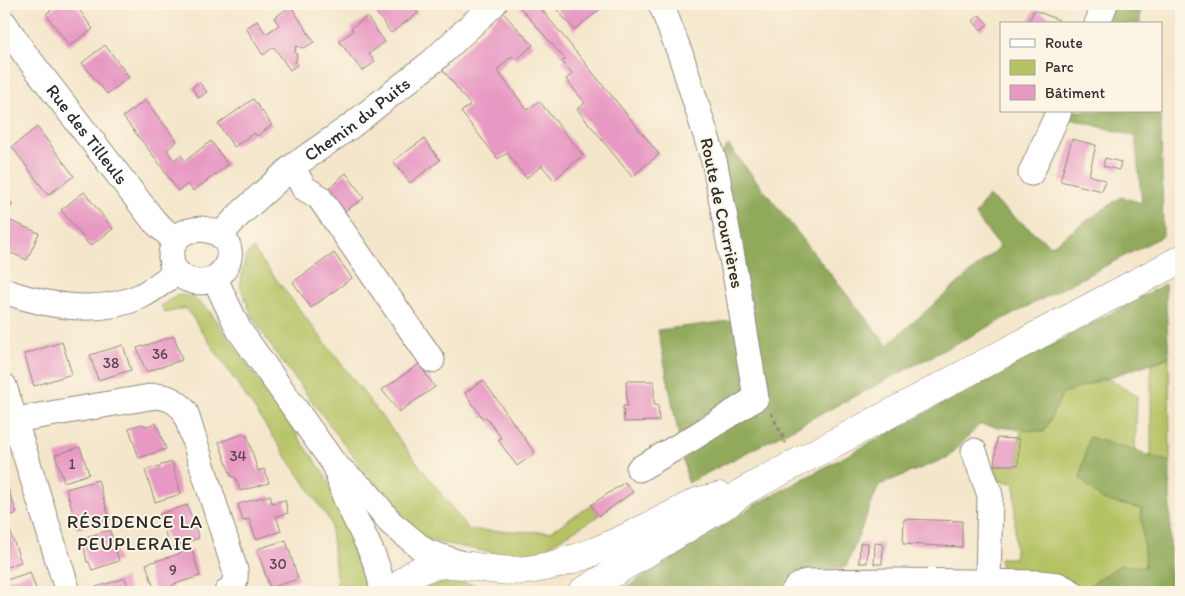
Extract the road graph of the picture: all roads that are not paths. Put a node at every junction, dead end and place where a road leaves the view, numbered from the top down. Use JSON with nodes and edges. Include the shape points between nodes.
{"nodes":[{"id":1,"x":494,"y":4,"type":"edge"},
{"id":2,"x":661,"y":4,"type":"edge"},
{"id":3,"x":1105,"y":4,"type":"edge"},
{"id":4,"x":1098,"y":22,"type":"edge"},
{"id":5,"x":4,"y":23,"type":"edge"},
{"id":6,"x":1059,"y":112,"type":"edge"},
{"id":7,"x":292,"y":166,"type":"junction"},
{"id":8,"x":1031,"y":173,"type":"dead end"},
{"id":9,"x":304,"y":188,"type":"junction"},
{"id":10,"x":220,"y":235,"type":"junction"},
{"id":11,"x":177,"y":238,"type":"junction"},
{"id":12,"x":1181,"y":259,"type":"edge"},
{"id":13,"x":176,"y":272,"type":"junction"},
{"id":14,"x":215,"y":279,"type":"junction"},
{"id":15,"x":4,"y":291,"type":"edge"},
{"id":16,"x":408,"y":346,"type":"dead end"},
{"id":17,"x":432,"y":360,"type":"dead end"},
{"id":18,"x":4,"y":386,"type":"edge"},
{"id":19,"x":15,"y":420,"type":"junction"},
{"id":20,"x":974,"y":451,"type":"dead end"},
{"id":21,"x":336,"y":465,"type":"junction"},
{"id":22,"x":639,"y":469,"type":"dead end"},
{"id":23,"x":744,"y":491,"type":"junction"},
{"id":24,"x":470,"y":565,"type":"junction"},
{"id":25,"x":988,"y":582,"type":"junction"},
{"id":26,"x":68,"y":592,"type":"edge"},
{"id":27,"x":227,"y":592,"type":"edge"},
{"id":28,"x":382,"y":592,"type":"edge"},
{"id":29,"x":394,"y":592,"type":"edge"},
{"id":30,"x":514,"y":592,"type":"edge"},
{"id":31,"x":582,"y":592,"type":"edge"},
{"id":32,"x":793,"y":592,"type":"edge"},
{"id":33,"x":1071,"y":592,"type":"edge"}],
"edges":[{"from":1,"to":7,"type":"street","name":"Chemin du Puits","via":[[433,62]]},
{"from":2,"to":22,"type":"street","name":"Route de Courrières","via":[[681,56],[714,164],[764,406],[691,439]]},
{"from":3,"to":4,"type":"street"},
{"from":5,"to":11,"type":"street","name":"Rue des Tilleuls","via":[[154,221]]},
{"from":6,"to":8,"type":"street"},
{"from":7,"to":9,"type":"street"},
{"from":7,"to":10,"type":"street","name":"Chemin du Puits"},
{"from":9,"to":16,"type":"street","via":[[308,203]]},
{"from":9,"to":17,"type":"street","via":[[319,197]]},
{"from":10,"to":11,"type":"street","via":[[202,229],[184,232]]},
{"from":10,"to":14,"type":"street","via":[[229,252],[228,261]]},
{"from":11,"to":13,"type":"street","via":[[171,255]]},
{"from":12,"to":23,"type":"main road"},
{"from":13,"to":14,"type":"street","via":[[194,282]]},
{"from":13,"to":15,"type":"street","via":[[141,296],[112,305],[54,305]]},
{"from":14,"to":21,"type":"street","via":[[239,330]]},
{"from":18,"to":19,"type":"street"},
{"from":19,"to":26,"type":"street"},
{"from":19,"to":27,"type":"street","via":[[156,396],[168,397],[178,404],[185,411],[236,570],[233,587]]},
{"from":20,"to":25,"type":"street","via":[[990,495]]},
{"from":21,"to":24,"type":"street","via":[[368,494],[391,523],[424,550]]},
{"from":21,"to":28,"type":"street","via":[[345,497],[364,533],[382,582]]},
{"from":23,"to":24,"type":"main road","via":[[699,501],[571,561],[524,570]]},
{"from":23,"to":31,"type":"main road"},
{"from":24,"to":29,"type":"main road","via":[[443,564],[427,568],[412,575]]},
{"from":24,"to":30,"type":"main road","via":[[502,579]]},
{"from":25,"to":32,"type":"street","via":[[806,582]]},
{"from":25,"to":33,"type":"street","via":[[1040,582]]}]}
